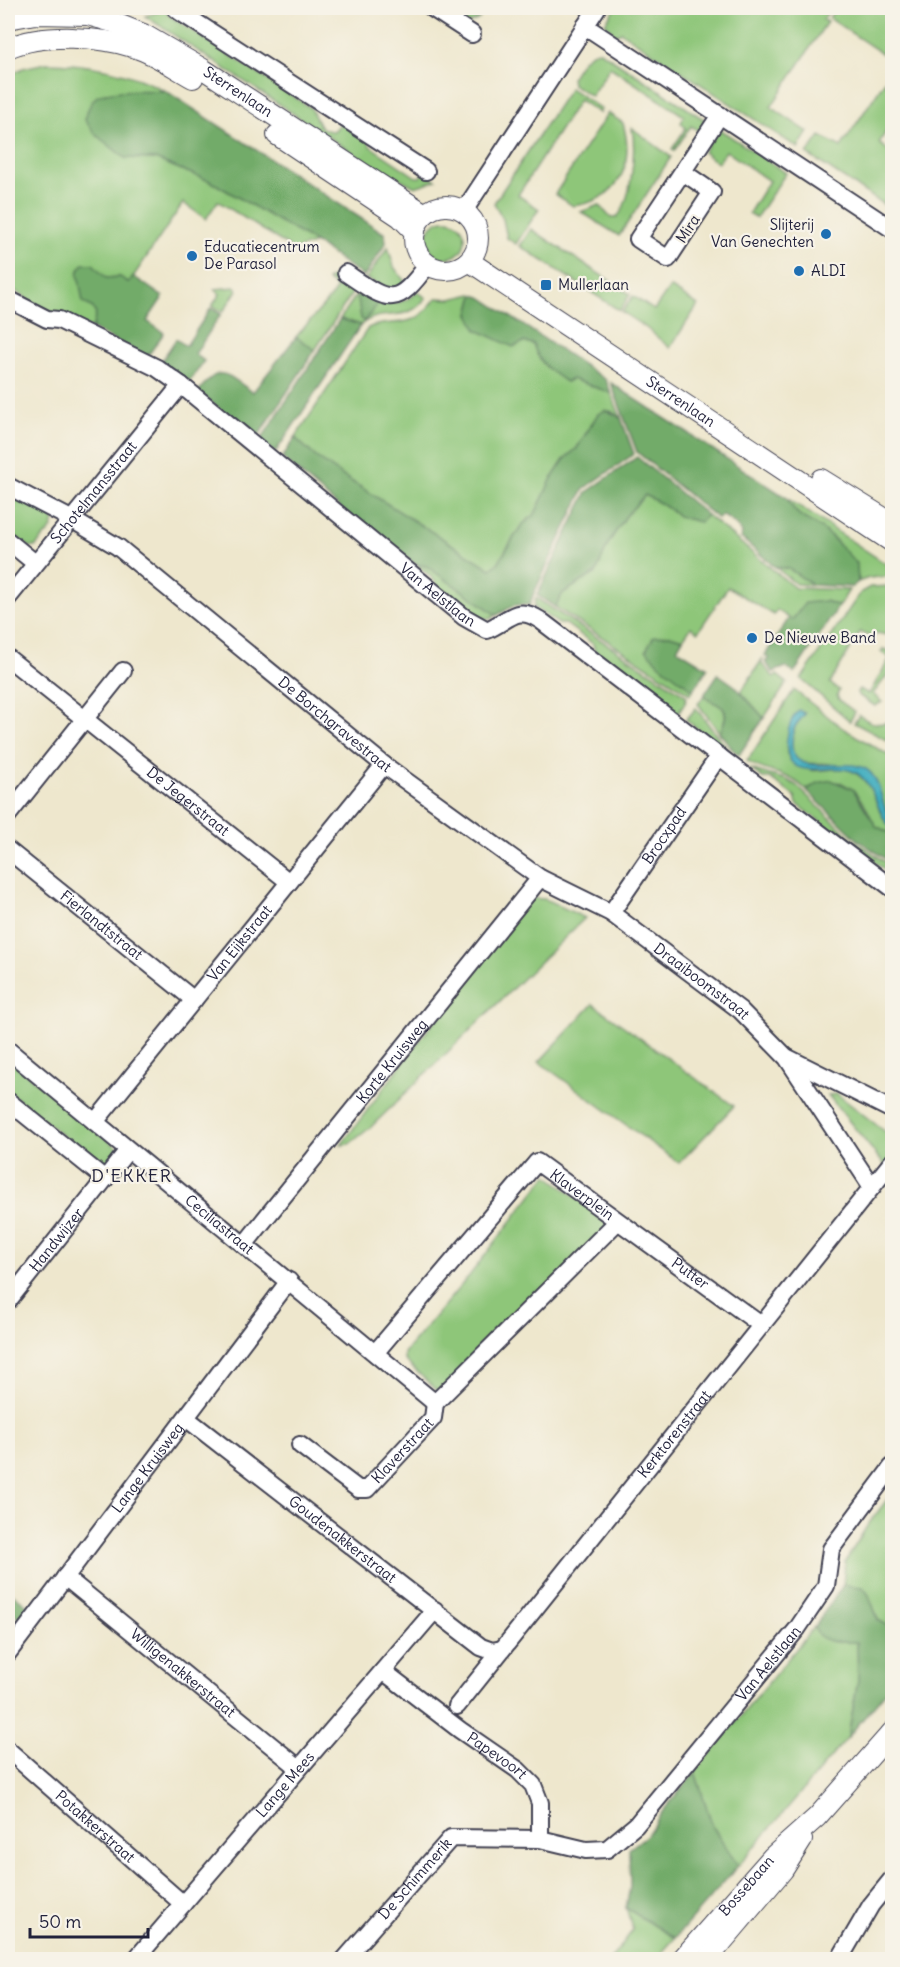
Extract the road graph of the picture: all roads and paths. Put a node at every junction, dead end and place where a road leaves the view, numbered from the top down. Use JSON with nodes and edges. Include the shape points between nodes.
{"nodes":[{"id":1,"x":175,"y":8,"type":"edge"},
{"id":2,"x":432,"y":8,"type":"edge"},
{"id":3,"x":597,"y":8,"type":"edge"},
{"id":4,"x":35,"y":11,"type":"edge"},
{"id":5,"x":8,"y":19,"type":"edge"},
{"id":6,"x":585,"y":26,"type":"junction"},
{"id":7,"x":472,"y":34,"type":"dead end"},
{"id":8,"x":41,"y":39,"type":"junction"},
{"id":9,"x":8,"y":48,"type":"edge"},
{"id":10,"x":720,"y":115,"type":"junction"},
{"id":11,"x":426,"y":171,"type":"dead end"},
{"id":12,"x":682,"y":172,"type":"junction"},
{"id":13,"x":464,"y":211,"type":"junction"},
{"id":14,"x":424,"y":214,"type":"junction"},
{"id":15,"x":892,"y":229,"type":"edge"},
{"id":16,"x":415,"y":232,"type":"junction"},
{"id":17,"x":472,"y":256,"type":"junction"},
{"id":18,"x":428,"y":264,"type":"junction"},
{"id":19,"x":346,"y":273,"type":"dead end"},
{"id":20,"x":8,"y":299,"type":"edge"},
{"id":21,"x":181,"y":385,"type":"junction"},
{"id":22,"x":8,"y":486,"type":"edge"},
{"id":23,"x":71,"y":519,"type":"junction"},
{"id":24,"x":892,"y":523,"type":"edge"},
{"id":25,"x":8,"y":541,"type":"edge"},
{"id":26,"x":892,"y":542,"type":"edge"},
{"id":27,"x":35,"y":563,"type":"junction"},
{"id":28,"x":8,"y":598,"type":"edge"},
{"id":29,"x":8,"y":658,"type":"edge"},
{"id":30,"x":123,"y":671,"type":"dead end"},
{"id":31,"x":84,"y":720,"type":"junction"},
{"id":32,"x":719,"y":756,"type":"junction"},
{"id":33,"x":384,"y":765,"type":"junction"},
{"id":34,"x":8,"y":815,"type":"edge"},
{"id":35,"x":8,"y":850,"type":"edge"},
{"id":36,"x":540,"y":878,"type":"junction"},
{"id":37,"x":290,"y":882,"type":"junction"},
{"id":38,"x":892,"y":888,"type":"edge"},
{"id":39,"x":611,"y":913,"type":"junction"},
{"id":40,"x":194,"y":1000,"type":"junction"},
{"id":41,"x":8,"y":1050,"type":"edge"},
{"id":42,"x":787,"y":1058,"type":"junction"},
{"id":43,"x":8,"y":1101,"type":"edge"},
{"id":44,"x":892,"y":1110,"type":"edge"},
{"id":45,"x":95,"y":1122,"type":"junction"},
{"id":46,"x":128,"y":1150,"type":"junction"},
{"id":47,"x":892,"y":1162,"type":"edge"},
{"id":48,"x":105,"y":1179,"type":"junction"},
{"id":49,"x":872,"y":1187,"type":"junction"},
{"id":50,"x":617,"y":1222,"type":"junction"},
{"id":51,"x":244,"y":1245,"type":"junction"},
{"id":52,"x":289,"y":1281,"type":"junction"},
{"id":53,"x":8,"y":1300,"type":"edge"},
{"id":54,"x":761,"y":1325,"type":"junction"},
{"id":55,"x":375,"y":1353,"type":"junction"},
{"id":56,"x":435,"y":1403,"type":"junction"},
{"id":57,"x":186,"y":1418,"type":"junction"},
{"id":58,"x":300,"y":1444,"type":"dead end"},
{"id":59,"x":892,"y":1467,"type":"edge"},
{"id":60,"x":65,"y":1577,"type":"junction"},
{"id":61,"x":435,"y":1610,"type":"junction"},
{"id":62,"x":502,"y":1649,"type":"junction"},
{"id":63,"x":8,"y":1653,"type":"edge"},
{"id":64,"x":383,"y":1671,"type":"junction"},
{"id":65,"x":457,"y":1706,"type":"dead end"},
{"id":66,"x":892,"y":1732,"type":"edge"},
{"id":67,"x":8,"y":1750,"type":"edge"},
{"id":68,"x":299,"y":1768,"type":"junction"},
{"id":69,"x":817,"y":1817,"type":"junction"},
{"id":70,"x":540,"y":1839,"type":"junction"},
{"id":71,"x":892,"y":1879,"type":"edge"},
{"id":72,"x":183,"y":1904,"type":"junction"},
{"id":73,"x":135,"y":1959,"type":"edge"},
{"id":74,"x":344,"y":1959,"type":"edge"},
{"id":75,"x":681,"y":1959,"type":"edge"},
{"id":76,"x":707,"y":1959,"type":"edge"},
{"id":77,"x":839,"y":1959,"type":"edge"}],
"edges":[{"from":1,"to":11,"type":"street"},
{"from":2,"to":7,"type":"street"},
{"from":3,"to":6,"type":"street"},
{"from":4,"to":5,"type":"street","name":"Sterrenlaan"},
{"from":4,"to":8,"type":"street"},
{"from":4,"to":14,"type":"street","name":"Sterrenlaan","via":[[88,15],[143,34]]},
{"from":6,"to":10,"type":"street"},
{"from":6,"to":13,"type":"street"},
{"from":8,"to":9,"type":"street","name":"Sterrenlaan"},
{"from":8,"to":16,"type":"street","name":"Sterrenlaan","via":[[97,40],[136,48],[197,81],[400,217]]},
{"from":10,"to":12,"type":"street","name":"Mira"},
{"from":10,"to":15,"type":"street"},
{"from":12,"to":12,"type":"street","name":"Mira","via":[[638,239],[668,259],[712,192]]},
{"from":13,"to":14,"type":"street","via":[[444,206]]},
{"from":13,"to":17,"type":"street","via":[[477,229],[478,243]]},
{"from":14,"to":16,"type":"street"},
{"from":16,"to":18,"type":"street","via":[[415,247]]},
{"from":17,"to":18,"type":"street","via":[[460,267],[449,270]]},
{"from":17,"to":24,"type":"street","name":"Sterrenlaan"},
{"from":17,"to":26,"type":"street","name":"Sterrenlaan"},
{"from":18,"to":19,"type":"street","via":[[413,285],[394,297],[382,296]]},
{"from":20,"to":21,"type":"street","name":"Van Aelstlaan","via":[[47,319],[59,320]]},
{"from":21,"to":23,"type":"street","name":"Schotelmansstraat"},
{"from":21,"to":32,"type":"street","name":"Van Aelstlaan","via":[[464,618],[488,630],[516,613],[530,613]]},
{"from":22,"to":23,"type":"street","name":"De Borchgravestraat"},
{"from":23,"to":27,"type":"street","name":"Schotelmansstraat"},
{"from":23,"to":33,"type":"street","name":"De Borchgravestraat","via":[[118,547]]},
{"from":25,"to":27,"type":"street"},
{"from":27,"to":28,"type":"street","name":"Schotelmansstraat"},
{"from":29,"to":31,"type":"street","name":"De Jegerstraat"},
{"from":30,"to":31,"type":"street"},
{"from":31,"to":34,"type":"street"},
{"from":31,"to":37,"type":"street","name":"De Jegerstraat"},
{"from":32,"to":38,"type":"street","name":"Van Aelstlaan"},
{"from":32,"to":39,"type":"street","name":"Brocxpad"},
{"from":33,"to":36,"type":"street","name":"De Borchgravestraat"},
{"from":33,"to":37,"type":"street","name":"Van Eijkstraat"},
{"from":35,"to":40,"type":"street","name":"Fierlandtstraat"},
{"from":36,"to":39,"type":"street","name":"De Borchgravestraat"},
{"from":36,"to":51,"type":"street","name":"Korte Kruisweg"},
{"from":37,"to":40,"type":"street","name":"Van Eijkstraat"},
{"from":39,"to":42,"type":"street","name":"Draaiboomstraat","via":[[740,1010]]},
{"from":40,"to":45,"type":"street","name":"Van Eijkstraat"},
{"from":41,"to":45,"type":"street","name":"Ceciliastraat"},
{"from":42,"to":44,"type":"street","name":"Draaiboomstraat"},
{"from":42,"to":49,"type":"street","name":"Draaiboomstraat"},
{"from":43,"to":48,"type":"street"},
{"from":45,"to":46,"type":"street","name":"Ceciliastraat"},
{"from":46,"to":48,"type":"street","name":"Handwijzer"},
{"from":46,"to":51,"type":"street","name":"Ceciliastraat"},
{"from":47,"to":49,"type":"street","name":"Kerktorenstraat"},
{"from":48,"to":53,"type":"street","name":"Handwijzer"},
{"from":49,"to":54,"type":"street","name":"Kerktorenstraat"},
{"from":50,"to":54,"type":"street","name":"Putter"},
{"from":50,"to":55,"type":"street","name":"Klaverplein","via":[[537,1162]]},
{"from":50,"to":56,"type":"street","name":"Klaverplein"},
{"from":51,"to":52,"type":"street","name":"Ceciliastraat"},
{"from":52,"to":55,"type":"street","name":"Ceciliastraat"},
{"from":52,"to":57,"type":"street","name":"Lange Kruisweg"},
{"from":54,"to":62,"type":"street","name":"Kerktorenstraat"},
{"from":55,"to":56,"type":"street"},
{"from":56,"to":58,"type":"street","name":"Klaverstraat","via":[[433,1418],[367,1489],[358,1489]]},
{"from":57,"to":60,"type":"street","name":"Lange Kruisweg"},
{"from":57,"to":61,"type":"street","name":"Goudenakkerstraat"},
{"from":59,"to":70,"type":"street","name":"Van Aelstlaan","via":[[831,1549],[826,1586],[797,1629],[636,1824],[607,1849],[586,1850]]},
{"from":60,"to":63,"type":"street","name":"Lange Kruisweg"},
{"from":60,"to":68,"type":"street","name":"Willigenakkerstraat"},
{"from":61,"to":62,"type":"street","name":"Goudenakkerstraat","via":[[481,1647]]},
{"from":61,"to":64,"type":"street","name":"Lange Mees"},
{"from":62,"to":65,"type":"street","name":"Kerktorenstraat"},
{"from":64,"to":68,"type":"street","name":"Lange Mees"},
{"from":64,"to":70,"type":"street","name":"Papevoort","via":[[533,1785],[540,1803]]},
{"from":66,"to":69,"type":"street","name":"Bossebaan"},
{"from":67,"to":72,"type":"street","name":"Potakkerstraat"},
{"from":68,"to":72,"type":"street","name":"Lange Mees"},
{"from":69,"to":75,"type":"street","name":"Bossebaan","via":[[772,1857]]},
{"from":69,"to":76,"type":"street","name":"Bossebaan","via":[[783,1869]]},
{"from":70,"to":74,"type":"street","name":"De Schimmerik","via":[[451,1839]]},
{"from":71,"to":77,"type":"street"},
{"from":72,"to":73,"type":"street","name":"Lange Mees"}]}
